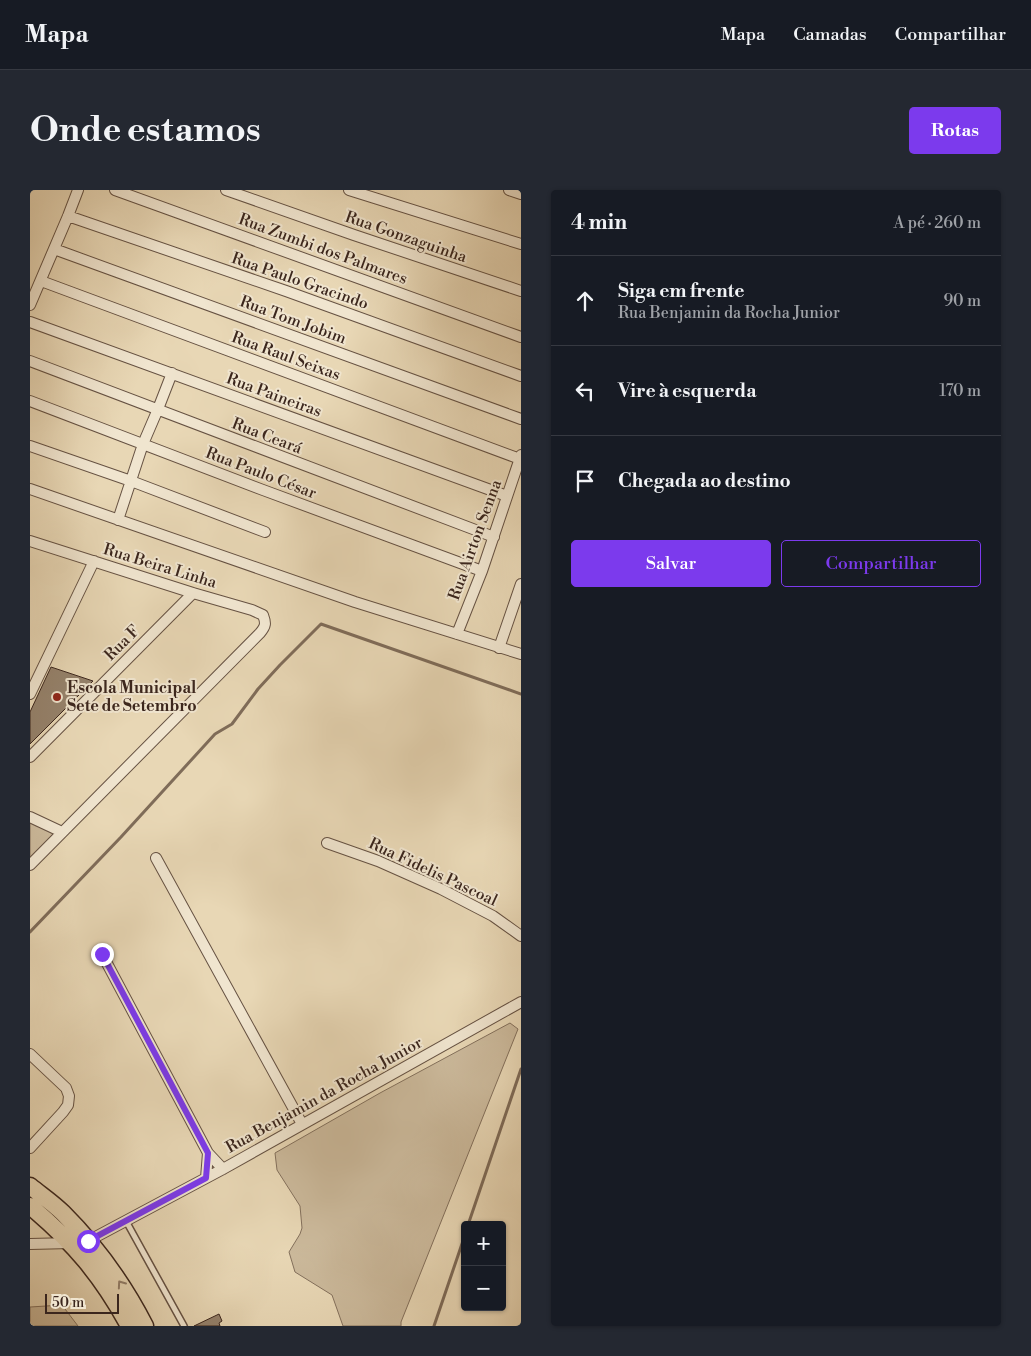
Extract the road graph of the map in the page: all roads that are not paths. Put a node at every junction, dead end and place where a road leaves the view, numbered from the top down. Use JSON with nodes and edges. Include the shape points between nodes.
{"nodes":[{"id":1,"x":78,"y":190,"type":"edge"},
{"id":2,"x":115,"y":190,"type":"edge"},
{"id":3,"x":226,"y":190,"type":"edge"},
{"id":4,"x":349,"y":190,"type":"edge"},
{"id":5,"x":509,"y":190,"type":"edge"},
{"id":6,"x":521,"y":194,"type":"edge"},
{"id":7,"x":68,"y":216,"type":"junction"},
{"id":8,"x":521,"y":244,"type":"edge"},
{"id":9,"x":54,"y":248,"type":"junction"},
{"id":10,"x":41,"y":281,"type":"junction"},
{"id":11,"x":521,"y":291,"type":"edge"},
{"id":12,"x":30,"y":305,"type":"edge"},
{"id":13,"x":30,"y":322,"type":"edge"},
{"id":14,"x":521,"y":336,"type":"edge"},
{"id":15,"x":30,"y":362,"type":"edge"},
{"id":16,"x":172,"y":373,"type":"junction"},
{"id":17,"x":521,"y":376,"type":"edge"},
{"id":18,"x":30,"y":401,"type":"edge"},
{"id":19,"x":158,"y":409,"type":"junction"},
{"id":20,"x":521,"y":419,"type":"edge"},
{"id":21,"x":143,"y":444,"type":"junction"},
{"id":22,"x":30,"y":446,"type":"edge"},
{"id":23,"x":520,"y":457,"type":"edge"},
{"id":24,"x":131,"y":481,"type":"junction"},
{"id":25,"x":30,"y":489,"type":"edge"},
{"id":26,"x":507,"y":496,"type":"junction"},
{"id":27,"x":118,"y":520,"type":"junction"},
{"id":28,"x":265,"y":532,"type":"dead end"},
{"id":29,"x":494,"y":537,"type":"junction"},
{"id":30,"x":30,"y":541,"type":"edge"},
{"id":31,"x":94,"y":561,"type":"junction"},
{"id":32,"x":482,"y":571,"type":"junction"},
{"id":33,"x":521,"y":584,"type":"edge"},
{"id":34,"x":193,"y":593,"type":"junction"},
{"id":35,"x":457,"y":634,"type":"junction"},
{"id":36,"x":499,"y":648,"type":"junction"},
{"id":37,"x":521,"y":654,"type":"edge"},
{"id":38,"x":30,"y":694,"type":"edge"},
{"id":39,"x":30,"y":757,"type":"edge"},
{"id":40,"x":30,"y":817,"type":"edge"},
{"id":41,"x":62,"y":832,"type":"junction"},
{"id":42,"x":327,"y":843,"type":"dead end"},
{"id":43,"x":156,"y":858,"type":"dead end"},
{"id":44,"x":30,"y":865,"type":"edge"},
{"id":45,"x":521,"y":936,"type":"edge"},
{"id":46,"x":102,"y":954,"type":"dead end"},
{"id":47,"x":521,"y":1002,"type":"edge"},
{"id":48,"x":30,"y":1054,"type":"edge"},
{"id":49,"x":302,"y":1124,"type":"junction"},
{"id":50,"x":30,"y":1148,"type":"edge"},
{"id":51,"x":208,"y":1153,"type":"junction"},
{"id":52,"x":223,"y":1169,"type":"junction"},
{"id":53,"x":206,"y":1178,"type":"junction"},
{"id":54,"x":30,"y":1186,"type":"edge"},
{"id":55,"x":30,"y":1206,"type":"edge"},
{"id":56,"x":126,"y":1221,"type":"junction"},
{"id":57,"x":88,"y":1241,"type":"junction"},
{"id":58,"x":30,"y":1244,"type":"edge"},
{"id":59,"x":71,"y":1244,"type":"junction"},
{"id":60,"x":129,"y":1326,"type":"edge"},
{"id":61,"x":145,"y":1326,"type":"edge"},
{"id":62,"x":184,"y":1326,"type":"edge"}],
"edges":[{"from":1,"to":7,"type":"street"},
{"from":2,"to":14,"type":"street","name":"Rua Zumbi dos Palmares"},
{"from":3,"to":11,"type":"street","name":"Rua Gonzaguinha"},
{"from":4,"to":8,"type":"street"},
{"from":5,"to":6,"type":"street"},
{"from":7,"to":9,"type":"street"},
{"from":7,"to":17,"type":"street","name":"Rua Paulo Gracindo"},
{"from":9,"to":10,"type":"street"},
{"from":9,"to":20,"type":"street","name":"Rua Tom Jobim"},
{"from":10,"to":12,"type":"street"},
{"from":10,"to":23,"type":"street","name":"Rua Raul Seixas"},
{"from":13,"to":16,"type":"street","name":"Rua Paineiras"},
{"from":15,"to":19,"type":"street","name":"Rua Ceará"},
{"from":16,"to":19,"type":"street"},
{"from":16,"to":26,"type":"street","name":"Rua Paineiras"},
{"from":18,"to":21,"type":"street","name":"Rua Paulo César"},
{"from":19,"to":21,"type":"street"},
{"from":19,"to":29,"type":"street","name":"Rua Ceará"},
{"from":21,"to":24,"type":"street"},
{"from":21,"to":32,"type":"street","name":"Rua Paulo César"},
{"from":22,"to":24,"type":"street"},
{"from":23,"to":26,"type":"street","name":"Rua Airton Senna"},
{"from":24,"to":27,"type":"street"},
{"from":24,"to":28,"type":"street"},
{"from":25,"to":27,"type":"street"},
{"from":26,"to":29,"type":"street","name":"Rua Airton Senna"},
{"from":27,"to":35,"type":"street"},
{"from":29,"to":32,"type":"street","name":"Rua Airton Senna"},
{"from":30,"to":31,"type":"street","name":"Rua Beira Linha"},
{"from":31,"to":34,"type":"street","name":"Rua Beira Linha"},
{"from":31,"to":38,"type":"street"},
{"from":32,"to":35,"type":"street","name":"Rua Airton Senna"},
{"from":33,"to":36,"type":"street"},
{"from":34,"to":39,"type":"street","name":"Rua F"},
{"from":34,"to":41,"type":"street","name":"Rua Beira Linha","via":[[252,610],[262,615],[265,627]]},
{"from":35,"to":36,"type":"street"},
{"from":36,"to":37,"type":"street"},
{"from":40,"to":41,"type":"street"},
{"from":41,"to":44,"type":"street"},
{"from":42,"to":45,"type":"street","name":"Rua Fidelis Pascoal","via":[[378,861],[450,893],[493,916]]},
{"from":43,"to":49,"type":"street"},
{"from":46,"to":51,"type":"street"},
{"from":47,"to":49,"type":"street","name":"Rua Benjamin da Rocha Junior"},
{"from":48,"to":50,"type":"street","via":[[66,1088],[69,1096],[63,1112]]},
{"from":49,"to":52,"type":"street","name":"Rua Benjamin da Rocha Junior"},
{"from":51,"to":52,"type":"street"},
{"from":51,"to":53,"type":"street"},
{"from":52,"to":53,"type":"street","name":"Rua Benjamin da Rocha Junior"},
{"from":53,"to":56,"type":"street","name":"Rua Benjamin da Rocha Junior"},
{"from":54,"to":57,"type":"main road","via":[[63,1213]]},
{"from":55,"to":59,"type":"main road"},
{"from":56,"to":57,"type":"street","name":"Rua Benjamin da Rocha Junior"},
{"from":56,"to":62,"type":"lane"},
{"from":57,"to":59,"type":"street","name":"Rua Benjamin da Rocha Junior"},
{"from":61,"to":57,"type":"main road","one_way":true,"via":[[132,1300]]},
{"from":58,"to":59,"type":"street","name":"Rua Benjamin da Rocha Junior"},
{"from":59,"to":60,"type":"main road","via":[[95,1272]]}]}
